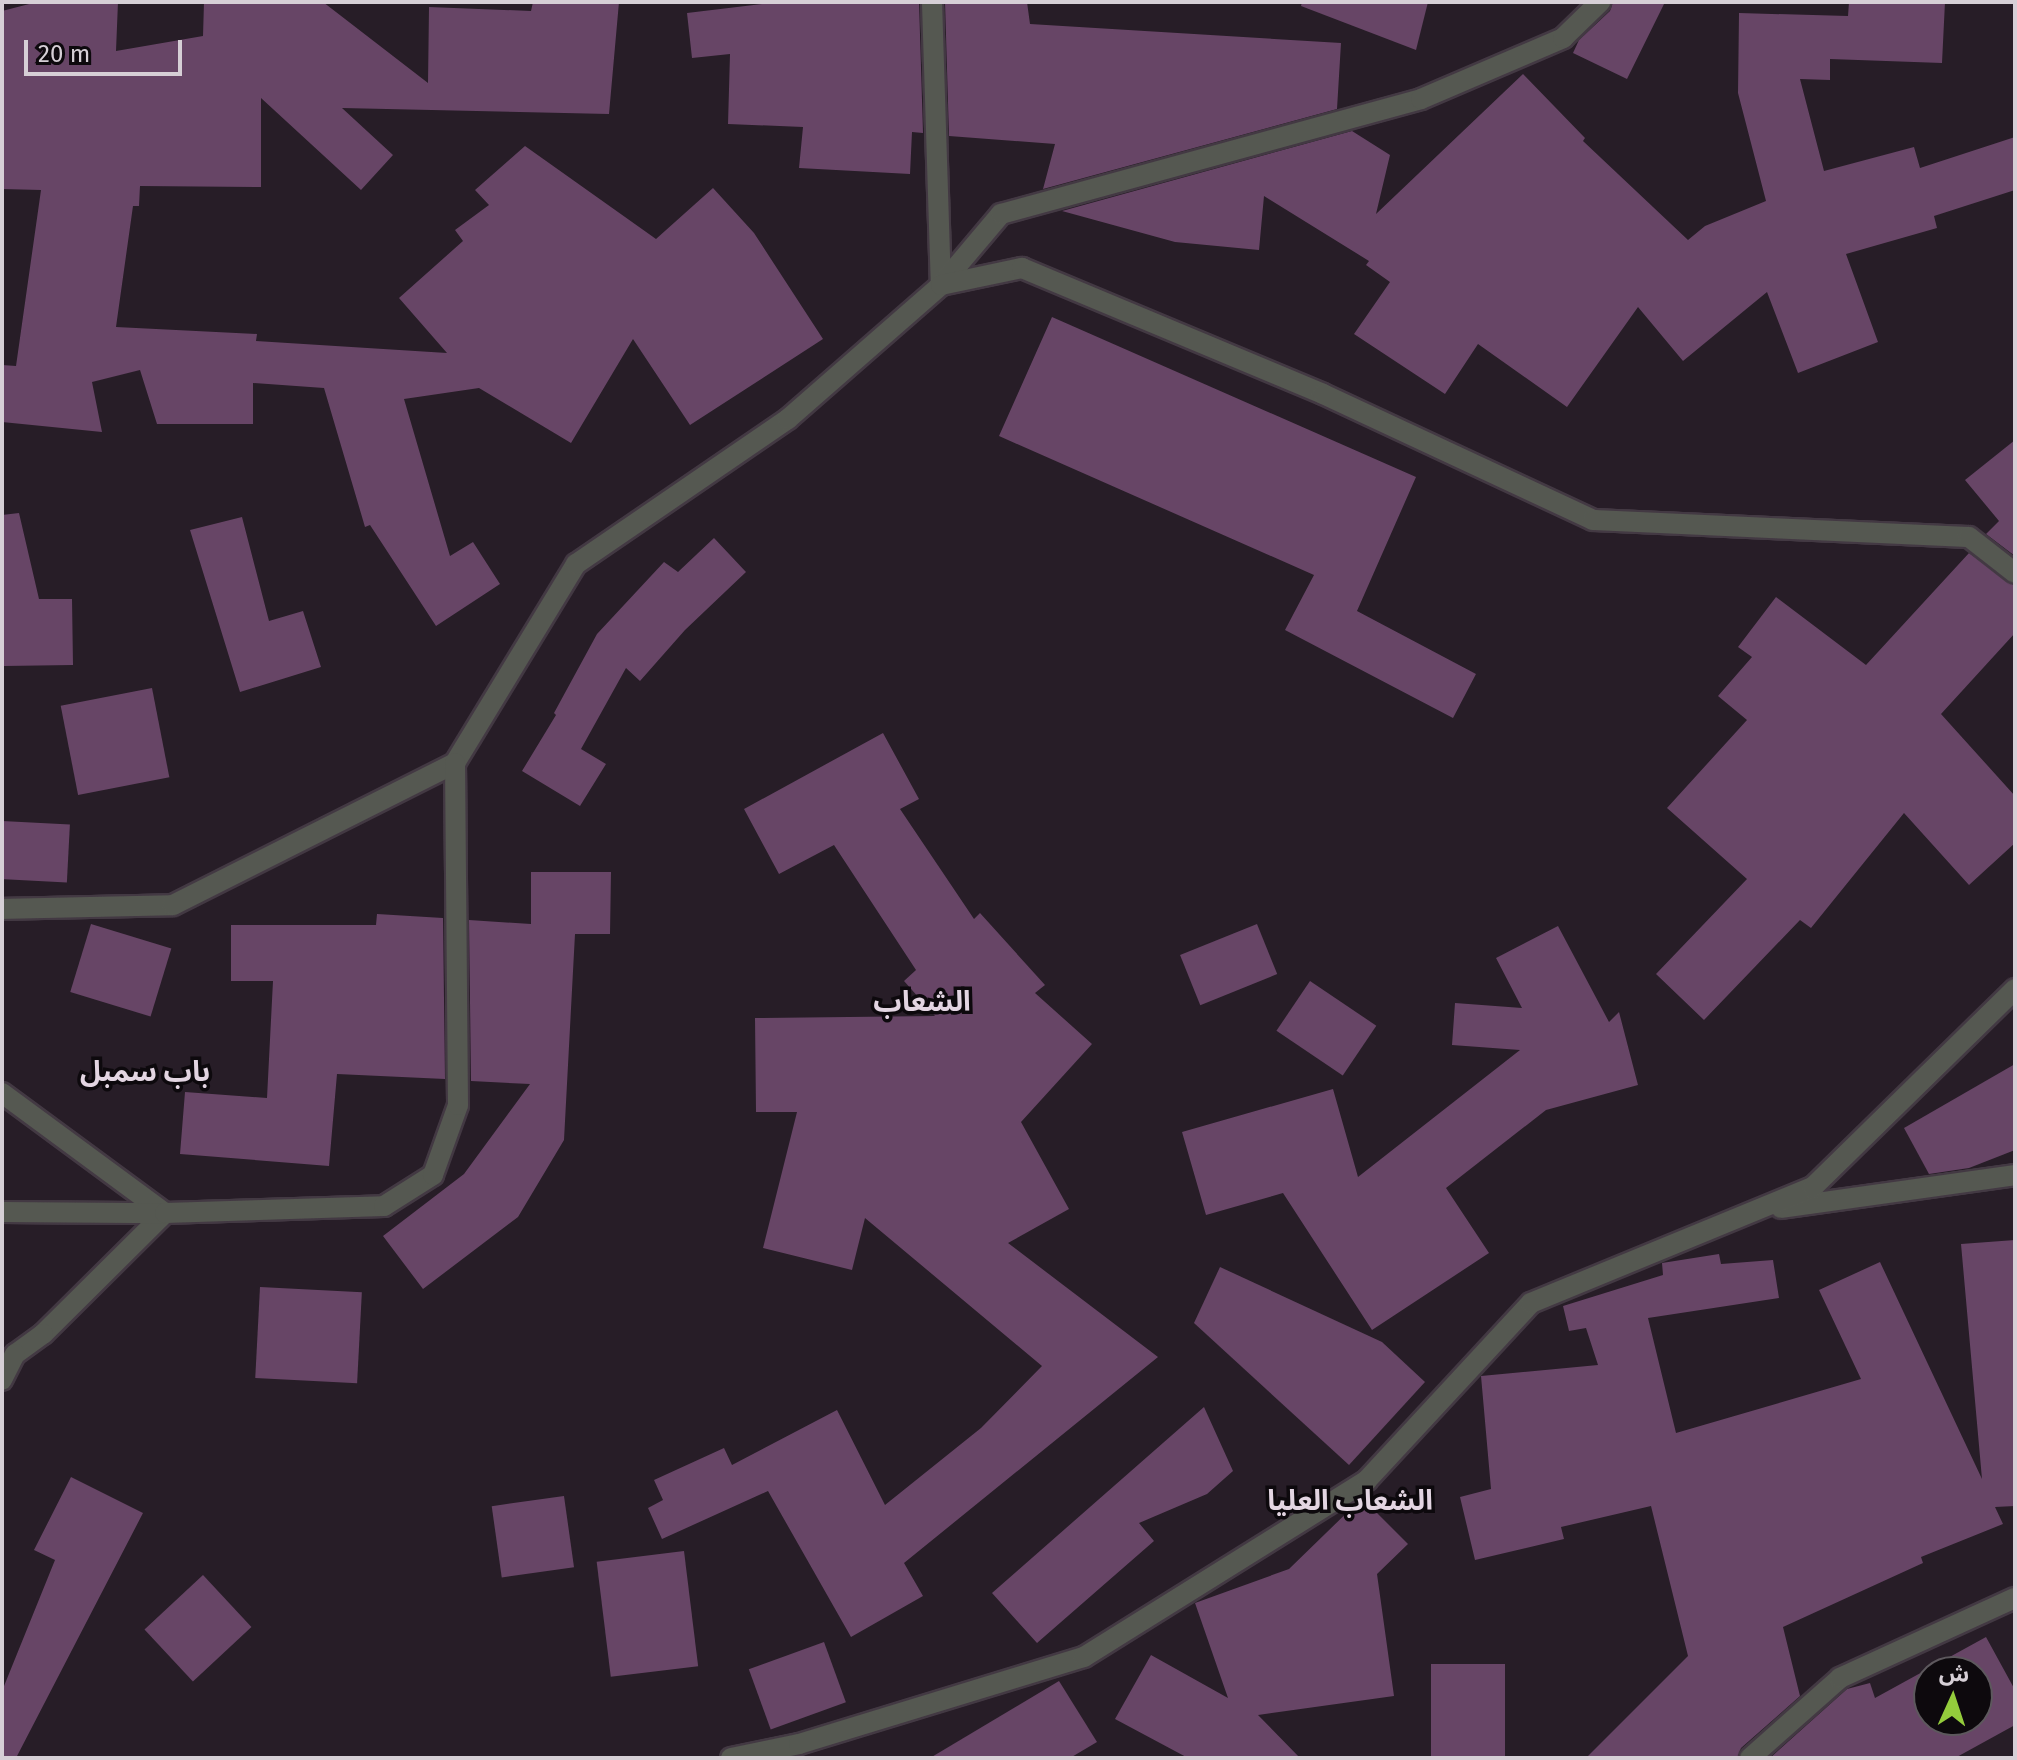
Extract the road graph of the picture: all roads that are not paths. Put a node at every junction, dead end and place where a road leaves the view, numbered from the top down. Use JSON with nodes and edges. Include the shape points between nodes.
{"nodes":[{"id":1,"x":932,"y":2,"type":"edge"},
{"id":2,"x":1600,"y":2,"type":"edge"},
{"id":3,"x":941,"y":285,"type":"junction"},
{"id":4,"x":2015,"y":573,"type":"edge"},
{"id":5,"x":455,"y":763,"type":"junction"},
{"id":6,"x":2,"y":909,"type":"edge"},
{"id":7,"x":2015,"y":989,"type":"edge"},
{"id":8,"x":2,"y":1093,"type":"edge"},
{"id":9,"x":2015,"y":1175,"type":"edge"},
{"id":10,"x":2,"y":1212,"type":"edge"},
{"id":11,"x":1749,"y":1212,"type":"junction"},
{"id":12,"x":165,"y":1213,"type":"junction"},
{"id":13,"x":2,"y":1380,"type":"edge"},
{"id":14,"x":2015,"y":1598,"type":"edge"},
{"id":15,"x":731,"y":1758,"type":"edge"},
{"id":16,"x":1750,"y":1758,"type":"edge"}],
"edges":[{"from":1,"to":3,"type":"street"},
{"from":2,"to":3,"type":"street","via":[[1563,38],[1421,99],[1001,214]]},
{"from":3,"to":4,"type":"street","via":[[1022,268],[1323,394],[1593,520],[1969,537]]},
{"from":3,"to":5,"type":"street","via":[[788,419],[576,564]]},
{"from":5,"to":6,"type":"street","via":[[173,905]]},
{"from":5,"to":12,"type":"street","via":[[458,1105],[433,1175],[384,1206]]},
{"from":7,"to":11,"type":"street","via":[[1813,1187]]},
{"from":8,"to":12,"type":"street"},
{"from":9,"to":11,"type":"street"},
{"from":10,"to":12,"type":"street"},
{"from":11,"to":15,"type":"street","via":[[1531,1303],[1367,1480],[1084,1657],[799,1744]]},
{"from":12,"to":13,"type":"street","via":[[43,1334],[15,1354]]},
{"from":14,"to":16,"type":"street","via":[[1840,1678]]}]}
